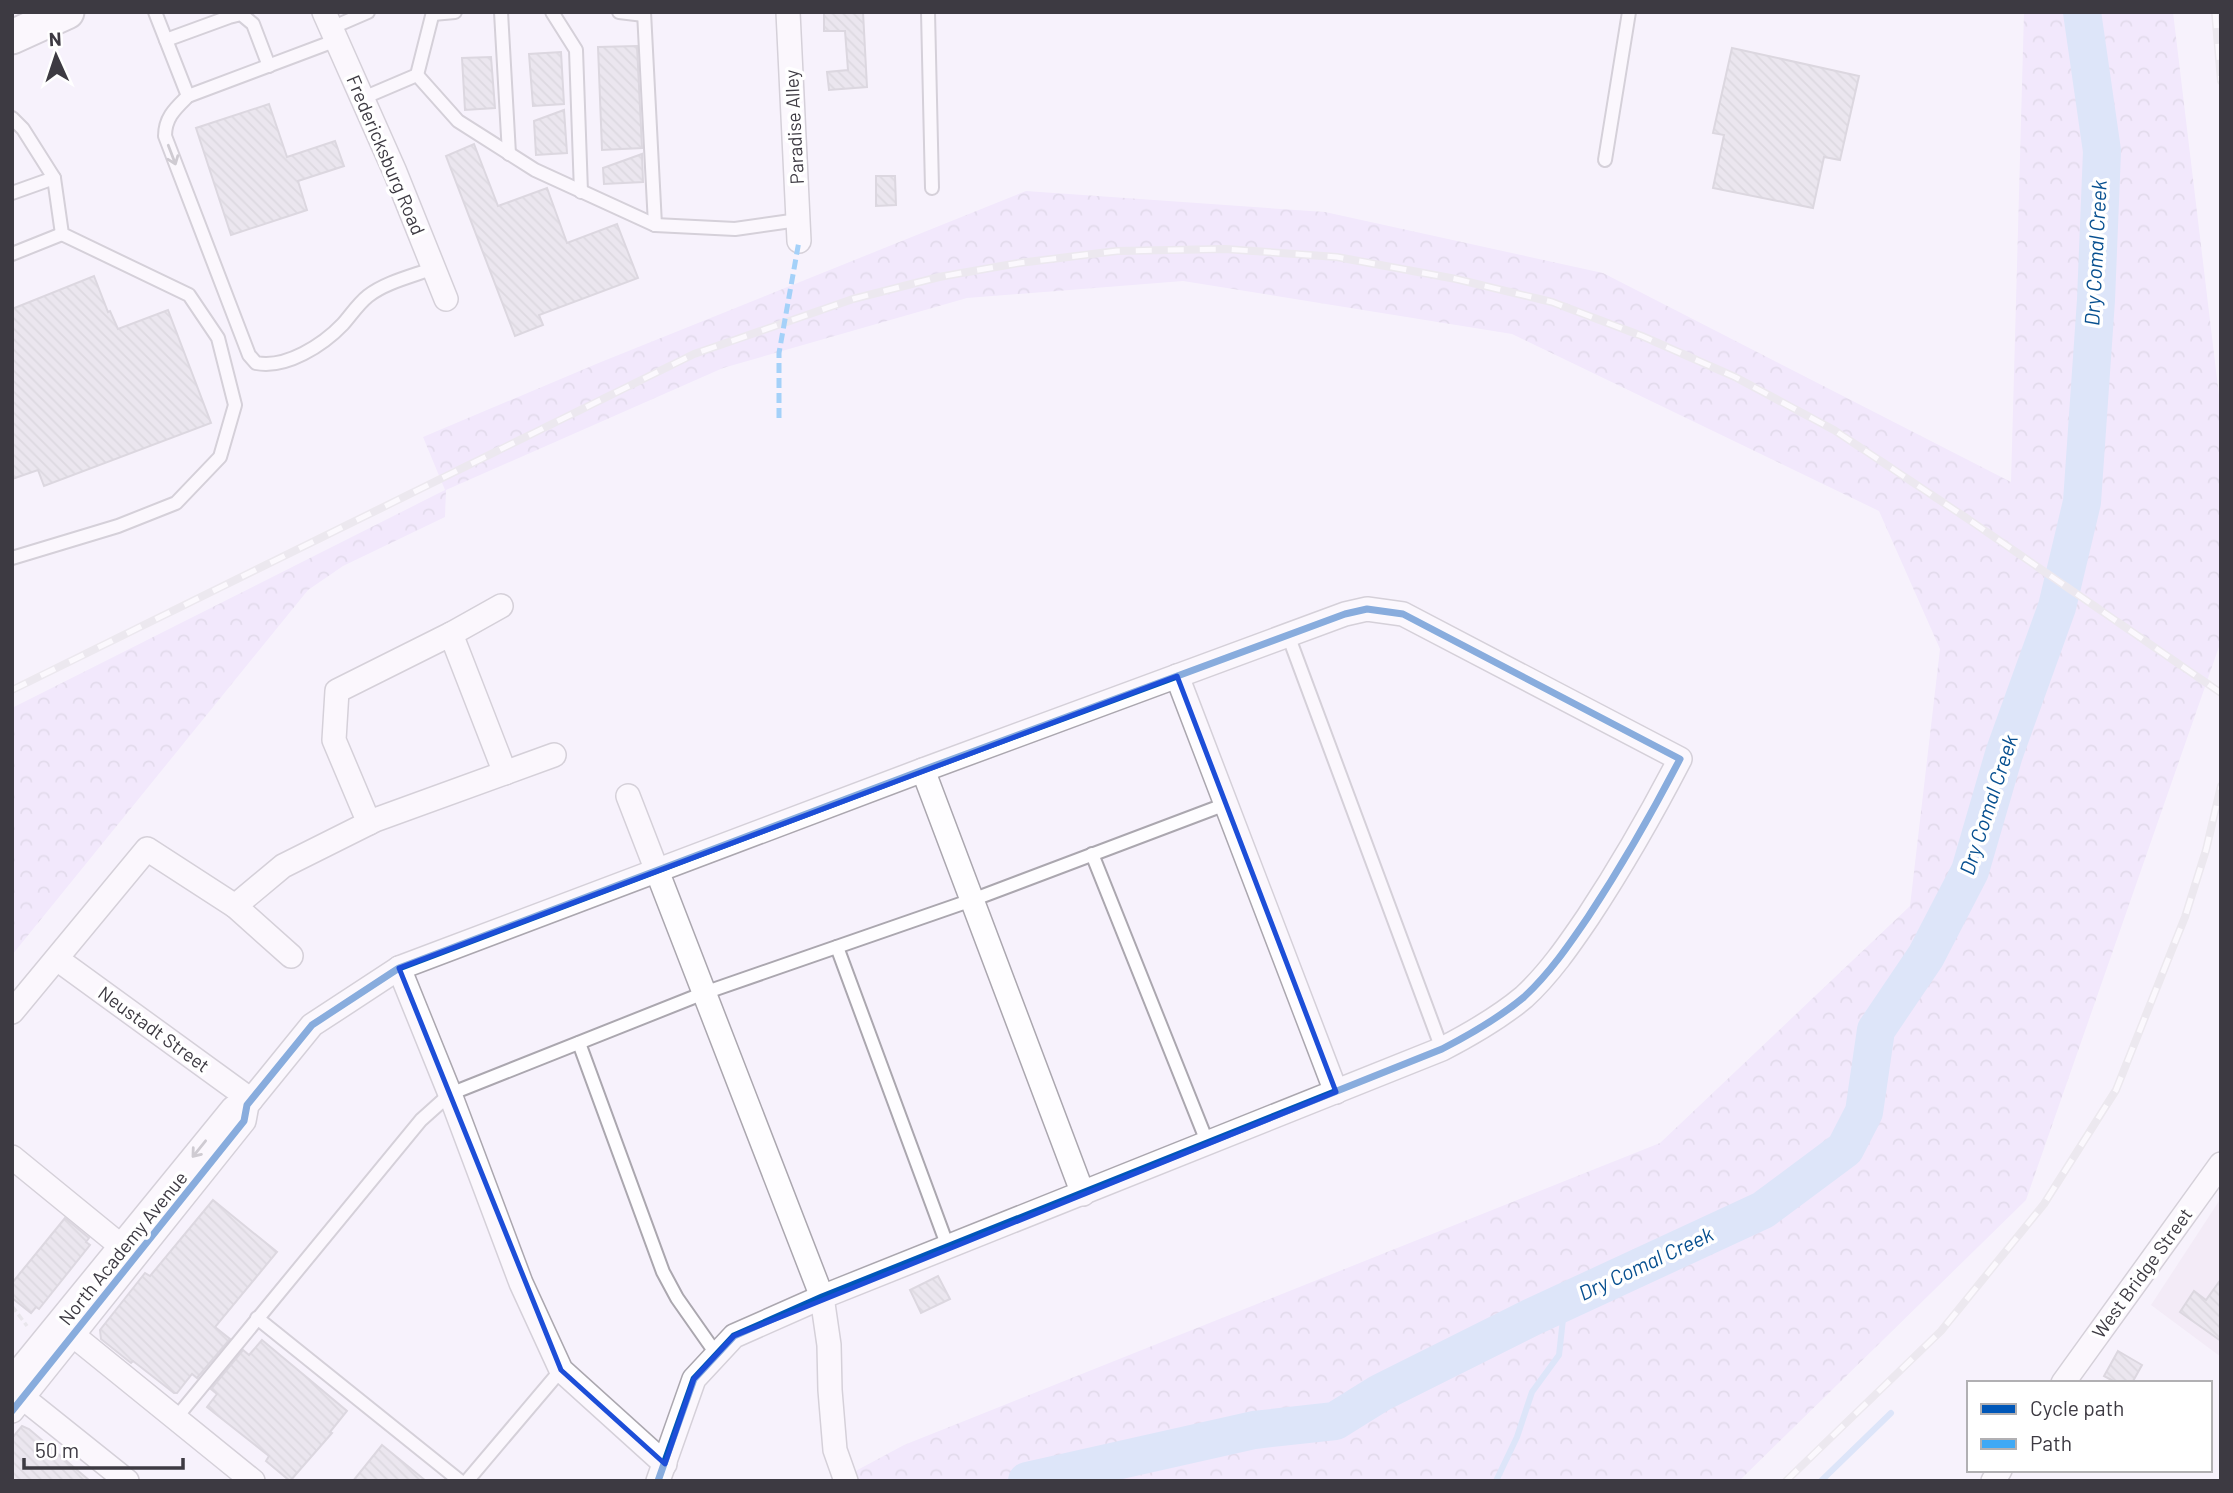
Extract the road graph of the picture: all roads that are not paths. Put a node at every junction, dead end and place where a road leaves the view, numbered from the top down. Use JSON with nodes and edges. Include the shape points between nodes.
{"nodes":[{"id":1,"x":155,"y":12,"type":"edge"},
{"id":2,"x":368,"y":12,"type":"edge"},
{"id":3,"x":456,"y":12,"type":"edge"},
{"id":4,"x":501,"y":12,"type":"edge"},
{"id":5,"x":552,"y":12,"type":"edge"},
{"id":6,"x":618,"y":12,"type":"edge"},
{"id":7,"x":788,"y":12,"type":"edge"},
{"id":8,"x":928,"y":12,"type":"edge"},
{"id":9,"x":1629,"y":12,"type":"edge"},
{"id":10,"x":433,"y":13,"type":"edge"},
{"id":11,"x":644,"y":14,"type":"edge"},
{"id":12,"x":53,"y":15,"type":"edge"},
{"id":13,"x":330,"y":27,"type":"edge"},
{"id":14,"x":12,"y":37,"type":"edge"},
{"id":15,"x":166,"y":40,"type":"junction"},
{"id":16,"x":269,"y":66,"type":"junction"},
{"id":17,"x":417,"y":75,"type":"junction"},
{"id":18,"x":188,"y":96,"type":"junction"},
{"id":19,"x":363,"y":98,"type":"junction"},
{"id":20,"x":15,"y":124,"type":"edge"},
{"id":21,"x":509,"y":154,"type":"junction"},
{"id":22,"x":1605,"y":160,"type":"dead end"},
{"id":23,"x":54,"y":178,"type":"junction"},
{"id":24,"x":932,"y":188,"type":"dead end"},
{"id":25,"x":581,"y":192,"type":"junction"},
{"id":26,"x":12,"y":193,"type":"edge"},
{"id":27,"x":655,"y":225,"type":"junction"},
{"id":28,"x":799,"y":231,"type":"joint"},
{"id":29,"x":62,"y":234,"type":"junction"},
{"id":30,"x":12,"y":254,"type":"edge"},
{"id":31,"x":433,"y":268,"type":"junction"},
{"id":32,"x":446,"y":299,"type":"dead end"},
{"id":33,"x":12,"y":558,"type":"edge"},
{"id":34,"x":501,"y":606,"type":"dead end"},
{"id":35,"x":451,"y":634,"type":"junction"},
{"id":36,"x":1288,"y":635,"type":"junction"},
{"id":37,"x":1177,"y":676,"type":"junction"},
{"id":38,"x":554,"y":755,"type":"dead end"},
{"id":39,"x":923,"y":769,"type":"junction"},
{"id":40,"x":505,"y":773,"type":"junction"},
{"id":41,"x":628,"y":796,"type":"dead end"},
{"id":42,"x":1226,"y":804,"type":"junction"},
{"id":43,"x":369,"y":823,"type":"junction"},
{"id":44,"x":1092,"y":854,"type":"junction"},
{"id":45,"x":656,"y":871,"type":"junction"},
{"id":46,"x":972,"y":900,"type":"junction"},
{"id":47,"x":235,"y":906,"type":"junction"},
{"id":48,"x":837,"y":947,"type":"junction"},
{"id":49,"x":290,"y":956,"type":"dead end"},
{"id":50,"x":57,"y":958,"type":"junction"},
{"id":51,"x":399,"y":968,"type":"junction"},
{"id":52,"x":704,"y":993,"type":"junction"},
{"id":53,"x":12,"y":1012,"type":"edge"},
{"id":54,"x":579,"y":1043,"type":"junction"},
{"id":55,"x":1443,"y":1049,"type":"junction"},
{"id":56,"x":1336,"y":1092,"type":"junction"},
{"id":57,"x":450,"y":1094,"type":"junction"},
{"id":58,"x":249,"y":1102,"type":"junction"},
{"id":59,"x":1208,"y":1144,"type":"junction"},
{"id":60,"x":12,"y":1157,"type":"edge"},
{"id":61,"x":2221,"y":1164,"type":"edge"},
{"id":62,"x":1083,"y":1194,"type":"junction"},
{"id":63,"x":948,"y":1248,"type":"junction"},
{"id":64,"x":128,"y":1252,"type":"junction"},
{"id":65,"x":822,"y":1297,"type":"junction"},
{"id":66,"x":257,"y":1318,"type":"junction"},
{"id":67,"x":66,"y":1329,"type":"junction"},
{"id":68,"x":717,"y":1355,"type":"junction"},
{"id":69,"x":561,"y":1370,"type":"junction"},
{"id":70,"x":2064,"y":1381,"type":"edge"},
{"id":71,"x":15,"y":1394,"type":"edge"},
{"id":72,"x":176,"y":1418,"type":"junction"},
{"id":73,"x":662,"y":1472,"type":"edge"},
{"id":74,"x":127,"y":1481,"type":"edge"},
{"id":75,"x":253,"y":1481,"type":"edge"},
{"id":76,"x":460,"y":1481,"type":"edge"},
{"id":77,"x":467,"y":1481,"type":"edge"},
{"id":78,"x":846,"y":1481,"type":"edge"}],
"edges":[{"from":1,"to":15,"type":"lane"},
{"from":2,"to":13,"type":"lane"},
{"from":3,"to":10,"type":"lane"},
{"from":4,"to":21,"type":"lane"},
{"from":5,"to":25,"type":"lane","via":[[576,50]]},
{"from":6,"to":11,"type":"lane"},
{"from":7,"to":28,"type":"street","name":"Paradise Alley"},
{"from":8,"to":24,"type":"lane"},
{"from":9,"to":22,"type":"lane"},
{"from":10,"to":17,"type":"lane"},
{"from":11,"to":27,"type":"lane"},
{"from":12,"to":14,"type":"main road"},
{"from":13,"to":16,"type":"lane"},
{"from":13,"to":19,"type":"street","name":"Fredericksburg Road"},
{"from":15,"to":16,"type":"lane","via":[[242,14],[253,24]]},
{"from":15,"to":18,"type":"lane"},
{"from":16,"to":18,"type":"lane"},
{"from":17,"to":19,"type":"lane"},
{"from":17,"to":21,"type":"lane","via":[[458,121]]},
{"from":18,"to":31,"type":"lane","one_way":true,"via":[[172,112],[165,136],[249,355],[256,363],[266,365],[321,343],[369,295]]},
{"from":19,"to":31,"type":"street","name":"Fredericksburg Road"},
{"from":20,"to":23,"type":"lane"},
{"from":21,"to":25,"type":"lane"},
{"from":23,"to":26,"type":"lane"},
{"from":23,"to":29,"type":"lane"},
{"from":25,"to":27,"type":"lane"},
{"from":27,"to":28,"type":"lane"},
{"from":29,"to":30,"type":"lane"},
{"from":29,"to":33,"type":"lane","via":[[189,295],[218,338],[235,405],[220,457],[176,503]]},
{"from":31,"to":32,"type":"street","name":"Fredericksburg Road"},
{"from":34,"to":35,"type":"street"},
{"from":35,"to":40,"type":"street"},
{"from":35,"to":43,"type":"street","via":[[337,691],[334,740]]},
{"from":36,"to":37,"type":"street","name":"North Academy Avenue"},
{"from":36,"to":55,"type":"lane"},
{"from":36,"to":55,"type":"street","name":"North Academy Avenue","via":[[1345,614],[1367,610],[1403,614],[1680,759],[1622,863],[1564,952],[1525,996]]},
{"from":37,"to":39,"type":"street","name":"North Academy Avenue"},
{"from":37,"to":42,"type":"street"},
{"from":38,"to":40,"type":"street"},
{"from":39,"to":45,"type":"street","name":"North Academy Avenue"},
{"from":39,"to":46,"type":"street"},
{"from":40,"to":43,"type":"street"},
{"from":41,"to":45,"type":"street"},
{"from":42,"to":44,"type":"lane"},
{"from":42,"to":56,"type":"street"},
{"from":43,"to":47,"type":"street","via":[[283,866]]},
{"from":44,"to":46,"type":"lane"},
{"from":44,"to":59,"type":"lane"},
{"from":45,"to":51,"type":"street","name":"North Academy Avenue"},
{"from":45,"to":52,"type":"street"},
{"from":46,"to":48,"type":"lane"},
{"from":46,"to":62,"type":"street"},
{"from":47,"to":49,"type":"street"},
{"from":47,"to":50,"type":"street","via":[[147,849]]},
{"from":48,"to":52,"type":"lane"},
{"from":48,"to":63,"type":"lane"},
{"from":50,"to":53,"type":"street"},
{"from":50,"to":58,"type":"street","name":"Neustadt Street"},
{"from":51,"to":57,"type":"street"},
{"from":51,"to":58,"type":"street","name":"North Academy Avenue","via":[[312,1026]]},
{"from":52,"to":54,"type":"lane"},
{"from":52,"to":65,"type":"street"},
{"from":54,"to":57,"type":"lane"},
{"from":54,"to":68,"type":"lane","via":[[663,1272]]},
{"from":55,"to":56,"type":"street"},
{"from":56,"to":59,"type":"street"},
{"from":57,"to":66,"type":"lane","via":[[421,1120]]},
{"from":57,"to":69,"type":"street","via":[[521,1283]]},
{"from":58,"to":64,"type":"street","name":"North Academy Avenue","via":[[244,1121]]},
{"from":59,"to":62,"type":"street"},
{"from":60,"to":64,"type":"street"},
{"from":61,"to":70,"type":"street","name":"West Bridge Street"},
{"from":62,"to":63,"type":"street"},
{"from":63,"to":65,"type":"street"},
{"from":64,"to":67,"type":"street","name":"North Academy Avenue"},
{"from":65,"to":68,"type":"street","via":[[734,1336]]},
{"from":65,"to":78,"type":"street","via":[[835,1450]]},
{"from":66,"to":72,"type":"lane"},
{"from":66,"to":76,"type":"lane"},
{"from":67,"to":71,"type":"street","name":"North Academy Avenue"},
{"from":67,"to":72,"type":"street"},
{"from":68,"to":73,"type":"street","via":[[694,1379]]},
{"from":69,"to":73,"type":"street"},
{"from":69,"to":77,"type":"lane"},
{"from":71,"to":74,"type":"street"},
{"from":72,"to":75,"type":"street"}]}
